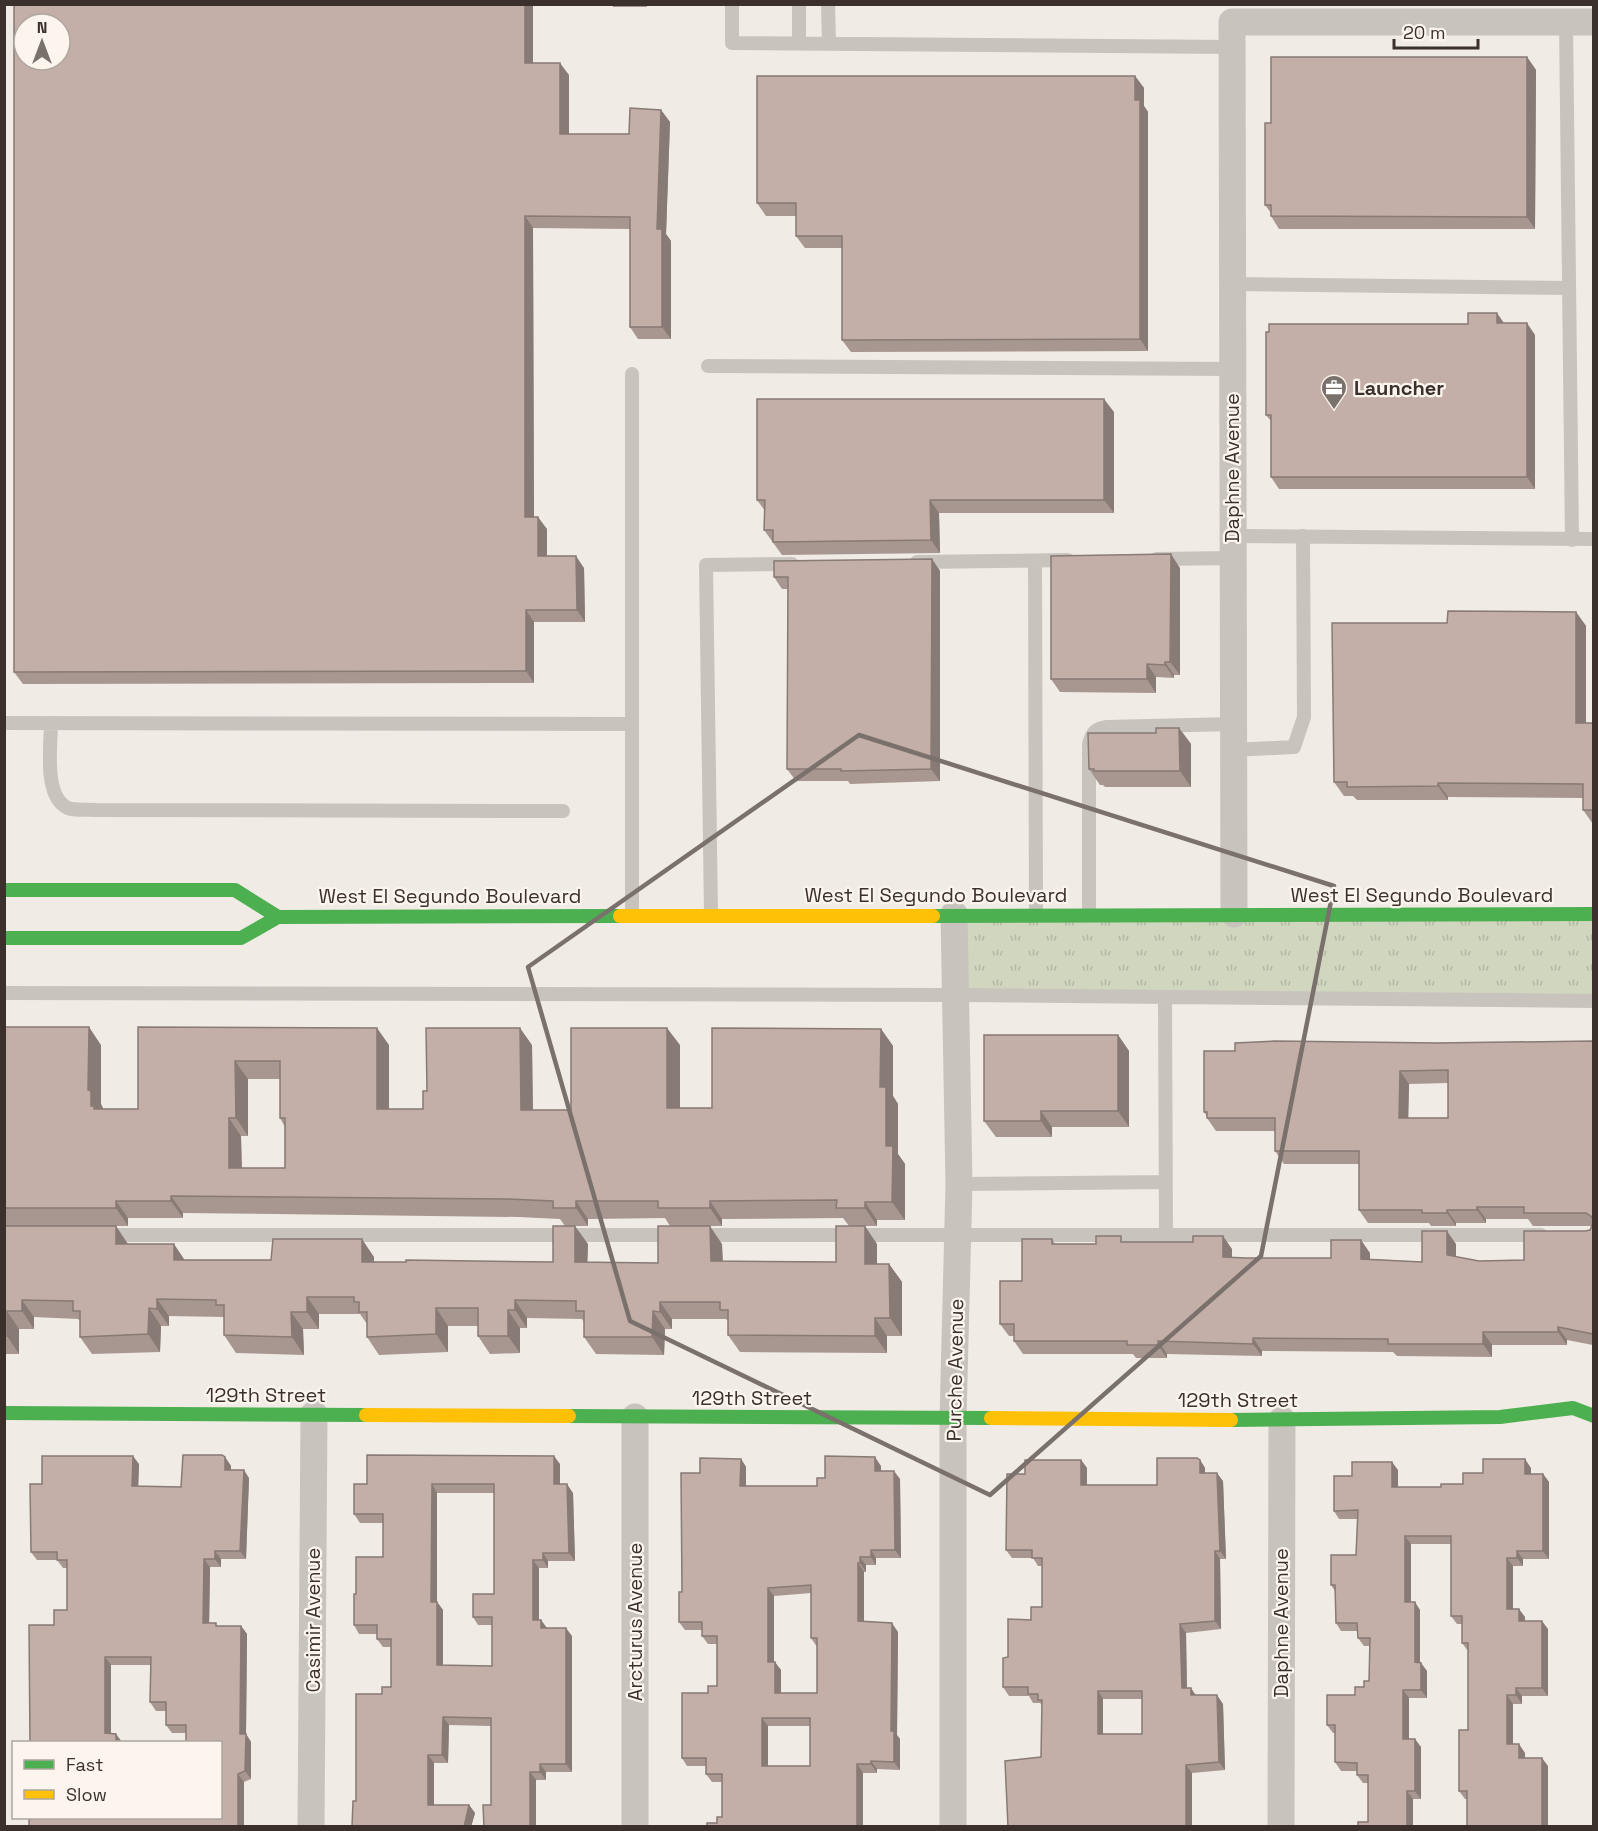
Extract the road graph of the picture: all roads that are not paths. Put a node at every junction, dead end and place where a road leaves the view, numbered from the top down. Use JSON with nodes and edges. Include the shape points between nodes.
{"nodes":[{"id":1,"x":732,"y":4,"type":"edge"},
{"id":2,"x":799,"y":4,"type":"edge"},
{"id":3,"x":828,"y":4,"type":"edge"},
{"id":4,"x":1402,"y":13,"type":"edge"},
{"id":5,"x":1270,"y":14,"type":"edge"},
{"id":6,"x":1566,"y":22,"type":"junction"},
{"id":7,"x":1593,"y":22,"type":"edge"},
{"id":8,"x":1232,"y":35,"type":"junction"},
{"id":9,"x":799,"y":44,"type":"junction"},
{"id":10,"x":829,"y":44,"type":"junction"},
{"id":11,"x":1232,"y":284,"type":"junction"},
{"id":12,"x":1569,"y":288,"type":"junction"},
{"id":13,"x":708,"y":366,"type":"dead end"},
{"id":14,"x":1232,"y":369,"type":"junction"},
{"id":15,"x":633,"y":374,"type":"dead end"},
{"id":16,"x":1303,"y":537,"type":"junction"},
{"id":17,"x":1593,"y":538,"type":"edge"},
{"id":18,"x":1572,"y":540,"type":"junction"},
{"id":19,"x":1233,"y":547,"type":"junction"},
{"id":20,"x":1140,"y":559,"type":"edge"},
{"id":21,"x":1082,"y":560,"type":"edge"},
{"id":22,"x":1035,"y":561,"type":"junction"},
{"id":23,"x":906,"y":562,"type":"edge"},
{"id":24,"x":812,"y":564,"type":"edge"},
{"id":25,"x":4,"y":723,"type":"edge"},
{"id":26,"x":51,"y":723,"type":"junction"},
{"id":27,"x":633,"y":724,"type":"junction"},
{"id":28,"x":1233,"y":737,"type":"junction"},
{"id":29,"x":563,"y":811,"type":"dead end"},
{"id":30,"x":4,"y":890,"type":"edge"},
{"id":31,"x":711,"y":914,"type":"junction"},
{"id":32,"x":954,"y":914,"type":"junction"},
{"id":33,"x":1036,"y":914,"type":"junction"},
{"id":34,"x":1089,"y":914,"type":"junction"},
{"id":35,"x":1234,"y":914,"type":"junction"},
{"id":36,"x":1593,"y":914,"type":"edge"},
{"id":37,"x":633,"y":915,"type":"junction"},
{"id":38,"x":278,"y":917,"type":"junction"},
{"id":39,"x":4,"y":938,"type":"edge"},
{"id":40,"x":4,"y":993,"type":"edge"},
{"id":41,"x":956,"y":995,"type":"junction"},
{"id":42,"x":1165,"y":998,"type":"junction"},
{"id":43,"x":1593,"y":1001,"type":"edge"},
{"id":44,"x":1166,"y":1182,"type":"junction"},
{"id":45,"x":959,"y":1184,"type":"junction"},
{"id":46,"x":957,"y":1234,"type":"junction"},
{"id":47,"x":88,"y":1235,"type":"edge"},
{"id":48,"x":1166,"y":1235,"type":"junction"},
{"id":49,"x":1558,"y":1235,"type":"edge"},
{"id":50,"x":4,"y":1413,"type":"edge"},
{"id":51,"x":314,"y":1414,"type":"junction"},
{"id":52,"x":1593,"y":1416,"type":"edge"},
{"id":53,"x":635,"y":1417,"type":"junction"},
{"id":54,"x":953,"y":1419,"type":"junction"},
{"id":55,"x":1281,"y":1420,"type":"junction"},
{"id":56,"x":311,"y":1827,"type":"edge"},
{"id":57,"x":635,"y":1827,"type":"edge"},
{"id":58,"x":953,"y":1827,"type":"edge"},
{"id":59,"x":1281,"y":1827,"type":"edge"}],
"edges":[{"from":1,"to":9,"type":"lane","via":[[732,44]]},
{"from":2,"to":9,"type":"lane"},
{"from":3,"to":10,"type":"lane"},
{"from":4,"to":5,"type":"street"},
{"from":4,"to":6,"type":"street"},
{"from":5,"to":8,"type":"street"},
{"from":6,"to":7,"type":"street"},
{"from":6,"to":12,"type":"lane"},
{"from":8,"to":10,"type":"lane"},
{"from":8,"to":11,"type":"street","name":"Daphne Avenue"},
{"from":9,"to":10,"type":"lane"},
{"from":11,"to":12,"type":"lane"},
{"from":11,"to":14,"type":"street","name":"Daphne Avenue"},
{"from":12,"to":18,"type":"lane"},
{"from":13,"to":14,"type":"lane"},
{"from":14,"to":19,"type":"street","name":"Daphne Avenue"},
{"from":15,"to":27,"type":"lane"},
{"from":16,"to":18,"type":"lane"},
{"from":16,"to":19,"type":"lane"},
{"from":16,"to":28,"type":"lane","via":[[1304,717],[1294,747]]},
{"from":17,"to":18,"type":"lane"},
{"from":19,"to":20,"type":"lane"},
{"from":19,"to":28,"type":"street","name":"Daphne Avenue"},
{"from":21,"to":22,"type":"lane"},
{"from":22,"to":23,"type":"lane"},
{"from":22,"to":33,"type":"lane"},
{"from":24,"to":31,"type":"lane","via":[[706,565]]},
{"from":25,"to":26,"type":"lane"},
{"from":26,"to":27,"type":"lane"},
{"from":26,"to":29,"type":"lane","via":[[51,782],[55,796],[68,807]]},
{"from":27,"to":37,"type":"lane"},
{"from":28,"to":34,"type":"lane","via":[[1107,727],[1092,733]]},
{"from":28,"to":35,"type":"street","name":"Daphne Avenue"},
{"from":30,"to":38,"type":"main road","via":[[236,890]]},
{"from":31,"to":32,"type":"main road","name":"West El Segundo Boulevard"},
{"from":31,"to":37,"type":"main road","name":"West El Segundo Boulevard"},
{"from":32,"to":33,"type":"main road","name":"West El Segundo Boulevard"},
{"from":32,"to":41,"type":"street","name":"Purche Avenue"},
{"from":33,"to":34,"type":"main road","name":"West El Segundo Boulevard"},
{"from":34,"to":35,"type":"main road","name":"West El Segundo Boulevard"},
{"from":35,"to":36,"type":"main road","name":"West El Segundo Boulevard"},
{"from":37,"to":38,"type":"main road","name":"West El Segundo Boulevard"},
{"from":38,"to":39,"type":"main road","name":"West El Segundo Boulevard","via":[[241,938]]},
{"from":40,"to":41,"type":"lane"},
{"from":41,"to":42,"type":"lane"},
{"from":41,"to":45,"type":"street","name":"Purche Avenue"},
{"from":42,"to":43,"type":"lane"},
{"from":42,"to":44,"type":"lane"},
{"from":44,"to":45,"type":"lane"},
{"from":44,"to":48,"type":"lane"},
{"from":45,"to":46,"type":"street","name":"Purche Avenue"},
{"from":46,"to":47,"type":"lane"},
{"from":46,"to":48,"type":"lane"},
{"from":46,"to":54,"type":"street","name":"Purche Avenue"},
{"from":48,"to":49,"type":"lane"},
{"from":50,"to":51,"type":"main road","name":"129th Street"},
{"from":51,"to":53,"type":"main road","name":"129th Street"},
{"from":51,"to":56,"type":"street","name":"Casimir Avenue"},
{"from":52,"to":55,"type":"main road","name":"129th Street","via":[[1573,1408],[1500,1417]]},
{"from":53,"to":54,"type":"main road","name":"129th Street"},
{"from":53,"to":57,"type":"street","name":"Arcturus Avenue"},
{"from":54,"to":55,"type":"main road","name":"129th Street"},
{"from":54,"to":58,"type":"street","name":"Purche Avenue"},
{"from":55,"to":59,"type":"street","name":"Daphne Avenue"}]}
